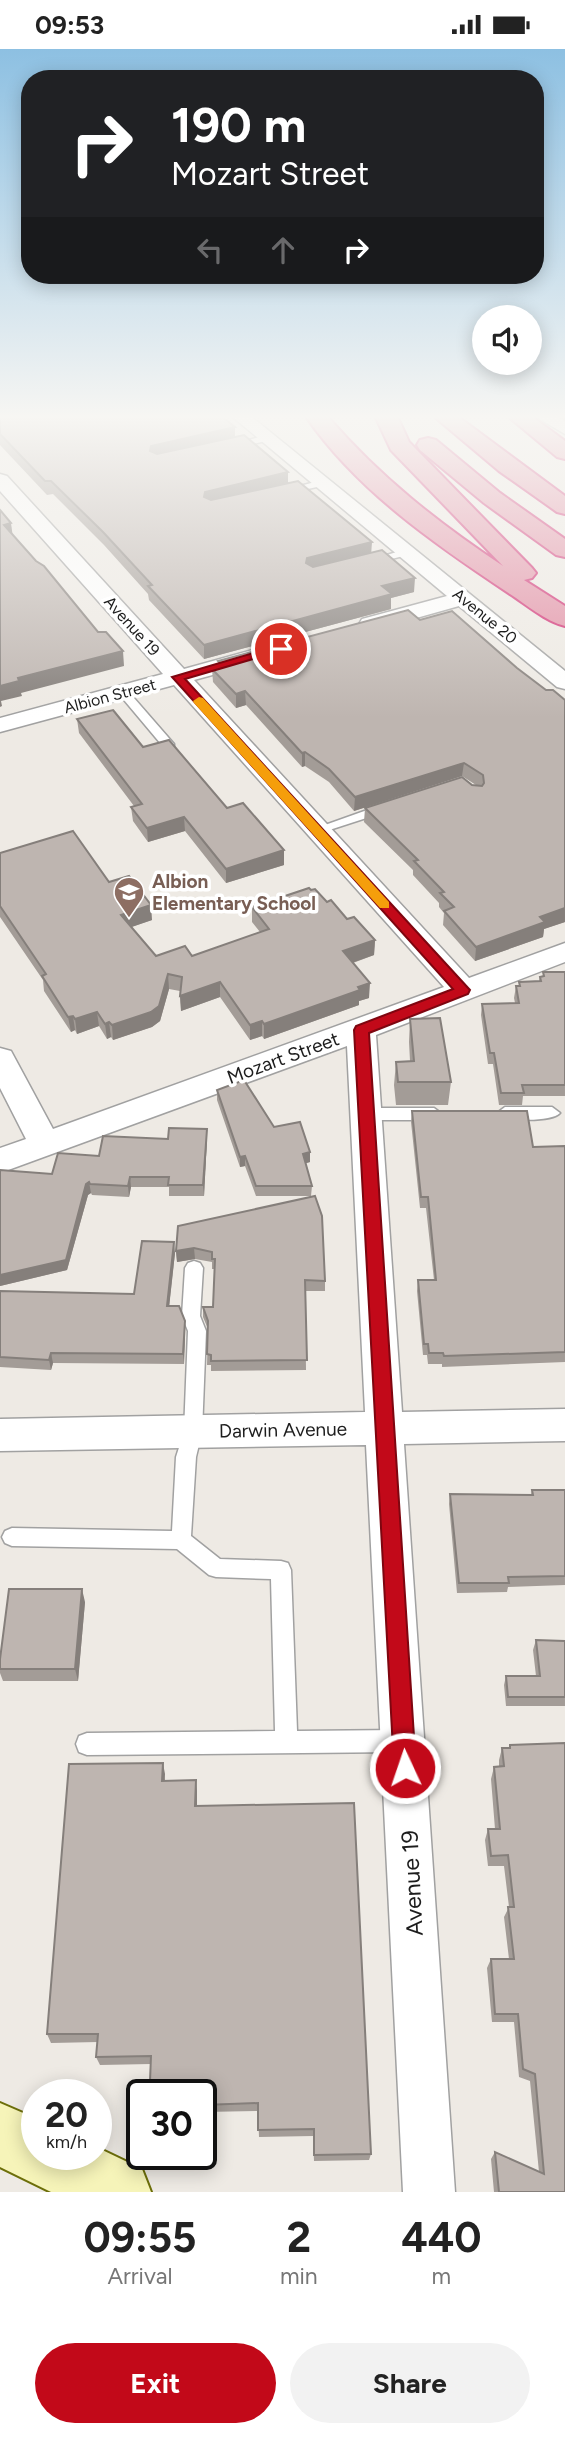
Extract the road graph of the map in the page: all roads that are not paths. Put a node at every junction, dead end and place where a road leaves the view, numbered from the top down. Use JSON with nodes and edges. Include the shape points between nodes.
{"nodes":[{"id":1,"x":35,"y":518,"type":"edge"},
{"id":2,"x":366,"y":518,"type":"edge"},
{"id":3,"x":418,"y":518,"type":"edge"},
{"id":4,"x":469,"y":518,"type":"edge"},
{"id":5,"x":520,"y":518,"type":"edge"},
{"id":6,"x":565,"y":550,"type":"edge"},
{"id":7,"x":407,"y":552,"type":"junction"},
{"id":8,"x":360,"y":564,"type":"edge"},
{"id":9,"x":463,"y":598,"type":"junction"},
{"id":10,"x":565,"y":617,"type":"edge"},
{"id":11,"x":346,"y":631,"type":"edge"},
{"id":12,"x":281,"y":649,"type":"edge"},
{"id":13,"x":177,"y":677,"type":"junction"},
{"id":14,"x":565,"y":682,"type":"edge"},
{"id":15,"x":123,"y":692,"type":"junction"},
{"id":16,"x":0,"y":725,"type":"edge"},
{"id":17,"x":170,"y":747,"type":"edge"},
{"id":18,"x":402,"y":803,"type":"edge"},
{"id":19,"x":317,"y":830,"type":"junction"},
{"id":20,"x":565,"y":952,"type":"edge"},
{"id":21,"x":463,"y":990,"type":"junction"},
{"id":22,"x":361,"y":1030,"type":"junction"},
{"id":23,"x":0,"y":1059,"type":"edge"},
{"id":24,"x":552,"y":1112,"type":"dead end"},
{"id":25,"x":486,"y":1113,"type":"edge"},
{"id":26,"x":366,"y":1114,"type":"junction"},
{"id":27,"x":446,"y":1114,"type":"edge"},
{"id":28,"x":45,"y":1145,"type":"junction"},
{"id":29,"x":0,"y":1161,"type":"edge"},
{"id":30,"x":194,"y":1268,"type":"dead end"},
{"id":31,"x":565,"y":1425,"type":"edge"},
{"id":32,"x":385,"y":1429,"type":"junction"},
{"id":33,"x":193,"y":1432,"type":"junction"},
{"id":34,"x":0,"y":1435,"type":"edge"},
{"id":35,"x":12,"y":1537,"type":"dead end"},
{"id":36,"x":181,"y":1540,"type":"junction"},
{"id":37,"x":286,"y":1741,"type":"junction"},
{"id":38,"x":403,"y":1741,"type":"junction"},
{"id":39,"x":87,"y":1744,"type":"dead end"},
{"id":40,"x":0,"y":2134,"type":"edge"},
{"id":41,"x":21,"y":2144,"type":"edge"},
{"id":42,"x":74,"y":2170,"type":"edge"},
{"id":43,"x":119,"y":2192,"type":"edge"},
{"id":44,"x":429,"y":2192,"type":"edge"}],
"edges":[{"from":1,"to":13,"type":"street","name":"Avenue 19"},
{"from":2,"to":7,"type":"street","name":"Avenue 20"},
{"from":3,"to":10,"type":"highway"},
{"from":4,"to":10,"type":"highway"},
{"from":5,"to":6,"type":"highway"},
{"from":7,"to":8,"type":"lane"},
{"from":7,"to":9,"type":"street","name":"Avenue 20"},
{"from":9,"to":11,"type":"street"},
{"from":9,"to":14,"type":"street","name":"Avenue 20"},
{"from":12,"to":13,"type":"street","name":"Albion Street"},
{"from":13,"to":15,"type":"street","name":"Albion Street"},
{"from":13,"to":19,"type":"street","name":"Avenue 19"},
{"from":15,"to":16,"type":"street","name":"Albion Street"},
{"from":15,"to":17,"type":"lane"},
{"from":18,"to":19,"type":"lane"},
{"from":19,"to":21,"type":"street","name":"Avenue 19"},
{"from":20,"to":21,"type":"street","name":"Mozart Street"},
{"from":21,"to":22,"type":"street","name":"Mozart Street"},
{"from":22,"to":26,"type":"street","name":"Avenue 19"},
{"from":22,"to":28,"type":"street","name":"Mozart Street"},
{"from":23,"to":28,"type":"street"},
{"from":24,"to":25,"type":"lane"},
{"from":26,"to":27,"type":"lane"},
{"from":26,"to":32,"type":"street","name":"Avenue 19"},
{"from":28,"to":29,"type":"street","name":"Mozart Street"},
{"from":30,"to":33,"type":"lane"},
{"from":31,"to":32,"type":"street","name":"Darwin Avenue"},
{"from":32,"to":33,"type":"street","name":"Darwin Avenue"},
{"from":32,"to":38,"type":"street","name":"Avenue 19"},
{"from":33,"to":34,"type":"street","name":"Darwin Avenue"},
{"from":33,"to":36,"type":"lane","via":[[186,1457]]},
{"from":35,"to":36,"type":"lane"},
{"from":36,"to":37,"type":"lane","via":[[216,1568],[281,1570]]},
{"from":37,"to":38,"type":"lane"},
{"from":37,"to":39,"type":"lane"},
{"from":38,"to":44,"type":"street","name":"Avenue 19"},
{"from":40,"to":41,"type":"main road"},
{"from":42,"to":43,"type":"main road"}]}
